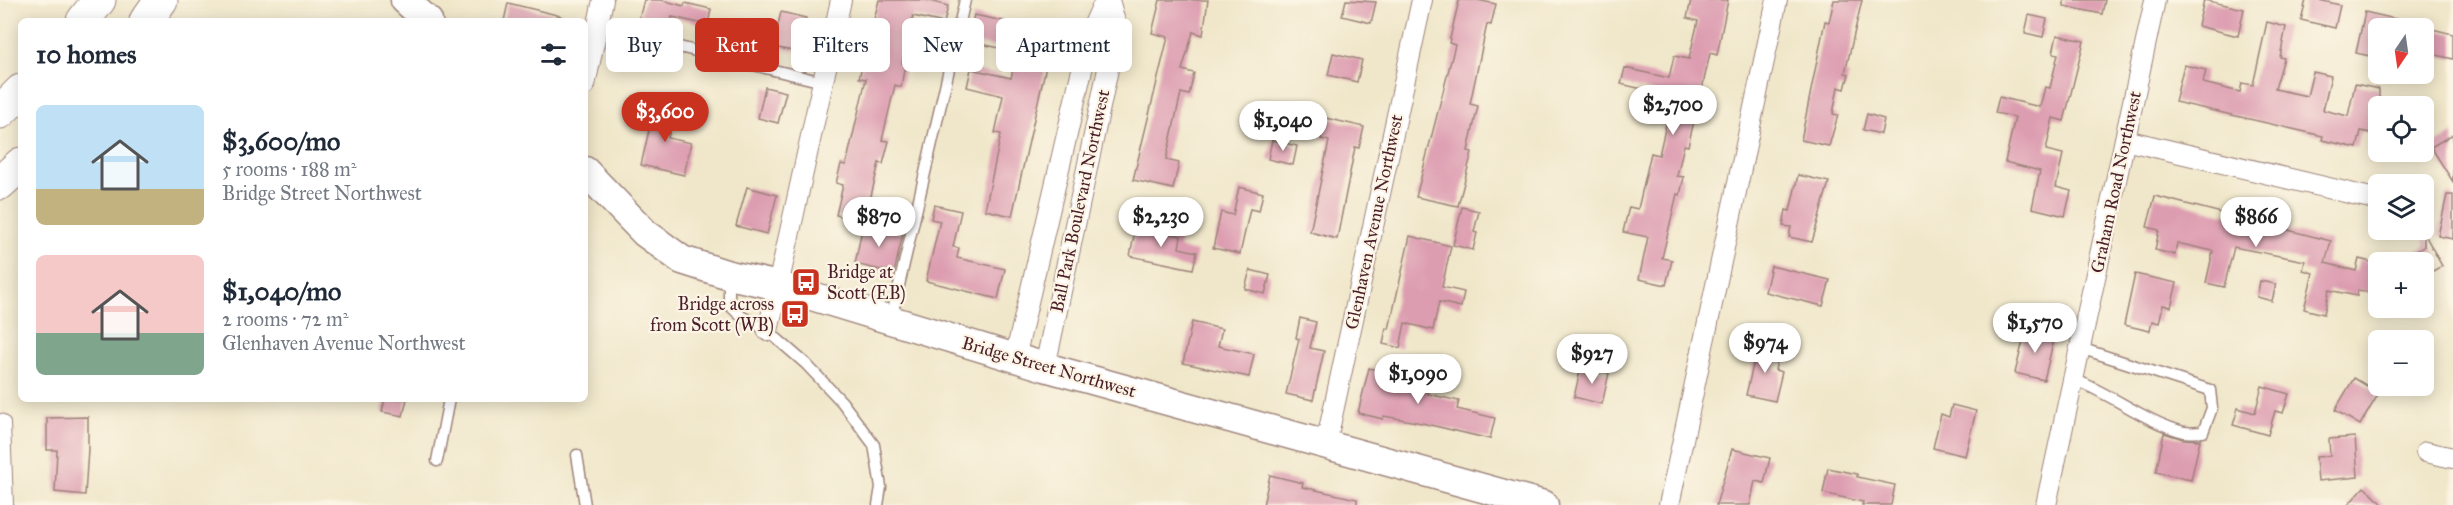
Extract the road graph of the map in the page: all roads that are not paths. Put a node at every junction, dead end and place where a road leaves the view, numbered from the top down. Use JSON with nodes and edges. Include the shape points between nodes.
{"nodes":[{"id":1,"x":99,"y":0,"type":"edge"},
{"id":2,"x":161,"y":0,"type":"edge"},
{"id":3,"x":405,"y":0,"type":"edge"},
{"id":4,"x":603,"y":0,"type":"edge"},
{"id":5,"x":841,"y":0,"type":"edge"},
{"id":6,"x":965,"y":0,"type":"edge"},
{"id":7,"x":1107,"y":0,"type":"edge"},
{"id":8,"x":1422,"y":0,"type":"edge"},
{"id":9,"x":1777,"y":0,"type":"edge"},
{"id":10,"x":2155,"y":0,"type":"edge"},
{"id":11,"x":85,"y":18,"type":"edge"},
{"id":12,"x":148,"y":18,"type":"edge"},
{"id":13,"x":425,"y":18,"type":"edge"},
{"id":14,"x":597,"y":27,"type":"junction"},
{"id":15,"x":588,"y":70,"type":"edge"},
{"id":16,"x":823,"y":82,"type":"junction"},
{"id":17,"x":18,"y":94,"type":"edge"},
{"id":18,"x":0,"y":112,"type":"edge"},
{"id":19,"x":2125,"y":140,"type":"junction"},
{"id":20,"x":18,"y":167,"type":"edge"},
{"id":21,"x":588,"y":174,"type":"edge"},
{"id":22,"x":0,"y":183,"type":"edge"},
{"id":23,"x":2368,"y":197,"type":"edge"},
{"id":24,"x":729,"y":275,"type":"junction"},
{"id":25,"x":779,"y":286,"type":"junction"},
{"id":26,"x":891,"y":320,"type":"junction"},
{"id":27,"x":768,"y":331,"type":"junction"},
{"id":28,"x":2080,"y":348,"type":"junction"},
{"id":29,"x":1015,"y":358,"type":"junction"},
{"id":30,"x":1045,"y":367,"type":"junction"},
{"id":31,"x":2073,"y":379,"type":"junction"},
{"id":32,"x":447,"y":402,"type":"edge"},
{"id":33,"x":0,"y":424,"type":"edge"},
{"id":34,"x":1326,"y":444,"type":"junction"},
{"id":35,"x":2426,"y":452,"type":"dead end"},
{"id":36,"x":577,"y":455,"type":"dead end"},
{"id":37,"x":2453,"y":458,"type":"edge"},
{"id":38,"x":437,"y":461,"type":"dead end"},
{"id":39,"x":3,"y":505,"type":"edge"},
{"id":40,"x":585,"y":505,"type":"edge"},
{"id":41,"x":878,"y":505,"type":"edge"},
{"id":42,"x":1544,"y":505,"type":"edge"},
{"id":43,"x":1669,"y":505,"type":"edge"},
{"id":44,"x":2046,"y":505,"type":"edge"}],
"edges":[{"from":1,"to":11,"type":"highway"},
{"from":2,"to":12,"type":"highway"},
{"from":3,"to":13,"type":"main road"},
{"from":4,"to":14,"type":"street"},
{"from":5,"to":16,"type":"street"},
{"from":6,"to":26,"type":"lane"},
{"from":7,"to":29,"type":"street","via":[[1091,31]]},
{"from":7,"to":30,"type":"street","name":"Ball Park Boulevard Northwest","via":[[1116,25],[1115,36]]},
{"from":8,"to":34,"type":"street","name":"Glenhaven Avenue Northwest"},
{"from":9,"to":43,"type":"street"},
{"from":10,"to":19,"type":"street","name":"Graham Road Northwest"},
{"from":14,"to":15,"type":"street"},
{"from":14,"to":16,"type":"lane"},
{"from":16,"to":25,"type":"street"},
{"from":17,"to":18,"type":"highway"},
{"from":19,"to":23,"type":"street"},
{"from":19,"to":28,"type":"street","name":"Graham Road Northwest"},
{"from":20,"to":22,"type":"highway"},
{"from":21,"to":24,"type":"main road","name":"Bridge Street Northwest","via":[[669,252]]},
{"from":24,"to":25,"type":"main road","name":"Bridge Street Northwest"},
{"from":24,"to":27,"type":"lane","via":[[729,305]]},
{"from":25,"to":26,"type":"main road","name":"Bridge Street Northwest"},
{"from":25,"to":27,"type":"street"},
{"from":26,"to":29,"type":"main road","name":"Bridge Street Northwest"},
{"from":27,"to":41,"type":"lane","via":[[842,402],[874,445],[881,487]]},
{"from":28,"to":31,"type":"street","name":"Graham Road Northwest"},
{"from":28,"to":31,"type":"lane","via":[[2210,390],[2212,408],[2203,432],[2186,433]]},
{"from":29,"to":30,"type":"main road","name":"Bridge Street Northwest"},
{"from":30,"to":34,"type":"main road","name":"Bridge Street Northwest"},
{"from":31,"to":44,"type":"street","name":"Graham Road Northwest"},
{"from":32,"to":38,"type":"lane"},
{"from":33,"to":39,"type":"street"},
{"from":34,"to":42,"type":"main road","name":"Bridge Street Northwest"},
{"from":35,"to":37,"type":"street"},
{"from":36,"to":40,"type":"lane"}]}
